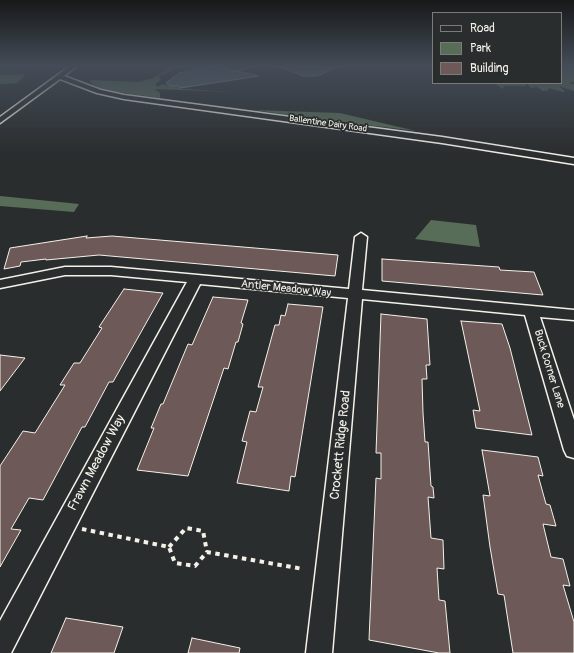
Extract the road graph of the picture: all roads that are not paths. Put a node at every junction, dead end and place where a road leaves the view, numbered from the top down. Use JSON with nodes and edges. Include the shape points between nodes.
{"nodes":[{"id":1,"x":33,"y":96,"type":"edge"},
{"id":2,"x":121,"y":96,"type":"edge"},
{"id":3,"x":0,"y":121,"type":"edge"},
{"id":4,"x":574,"y":161,"type":"edge"},
{"id":5,"x":362,"y":237,"type":"dead end"},
{"id":6,"x":195,"y":280,"type":"junction"},
{"id":7,"x":0,"y":284,"type":"edge"},
{"id":8,"x":356,"y":295,"type":"junction"},
{"id":9,"x":531,"y":311,"type":"junction"},
{"id":10,"x":574,"y":315,"type":"edge"},
{"id":11,"x":574,"y":450,"type":"edge"},
{"id":12,"x":0,"y":647,"type":"edge"},
{"id":13,"x":320,"y":653,"type":"edge"}],
"edges":[{"from":1,"to":3,"type":"street"},
{"from":2,"to":4,"type":"street","name":"Ballentine Dairy Road","via":[[442,140]]},
{"from":5,"to":8,"type":"street","name":"Crockett Ridge Road"},
{"from":6,"to":7,"type":"street","name":"Antler Meadow Way","via":[[111,270],[65,271]]},
{"from":6,"to":8,"type":"street","name":"Antler Meadow Way"},
{"from":6,"to":12,"type":"street","name":"Frawn Meadow Way"},
{"from":8,"to":9,"type":"street","name":"Antler Meadow Way"},
{"from":8,"to":13,"type":"street","name":"Crockett Ridge Road"},
{"from":9,"to":10,"type":"street","name":"Antler Meadow Way"},
{"from":9,"to":11,"type":"street","name":"Buck Corner Lane"}]}
